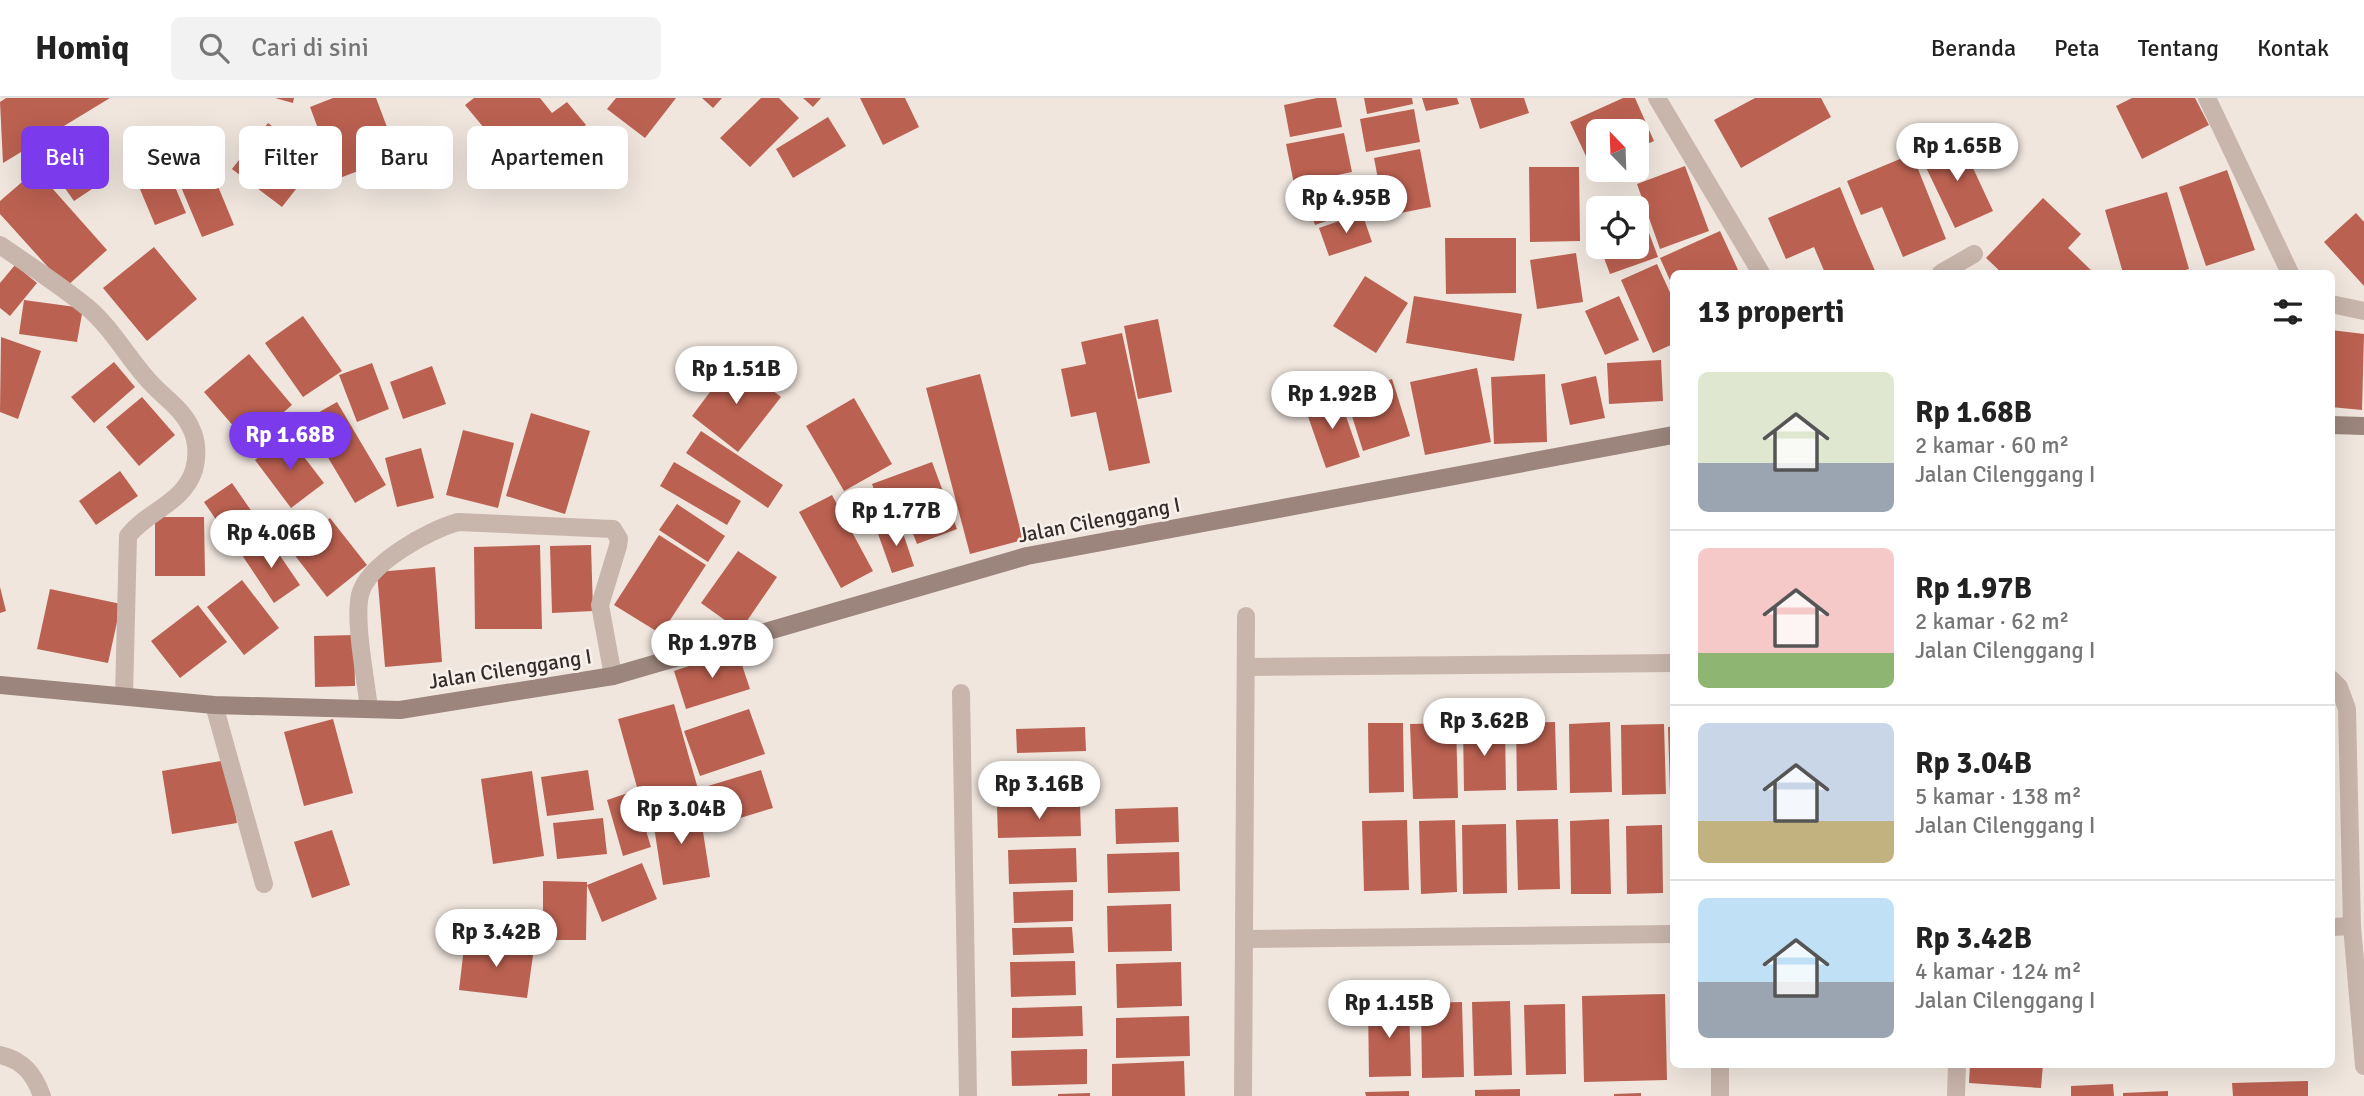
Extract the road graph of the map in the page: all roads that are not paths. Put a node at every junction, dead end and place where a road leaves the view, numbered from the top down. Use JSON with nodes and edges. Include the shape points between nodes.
{"nodes":[{"id":1,"x":1657,"y":98,"type":"edge"},
{"id":2,"x":2207,"y":98,"type":"edge"},
{"id":3,"x":0,"y":245,"type":"edge"},
{"id":4,"x":1974,"y":254,"type":"dead end"},
{"id":5,"x":1759,"y":270,"type":"edge"},
{"id":6,"x":1946,"y":270,"type":"edge"},
{"id":7,"x":2289,"y":270,"type":"edge"},
{"id":8,"x":2335,"y":305,"type":"edge"},
{"id":9,"x":2364,"y":310,"type":"edge"},
{"id":10,"x":2335,"y":425,"type":"edge"},
{"id":11,"x":2364,"y":426,"type":"edge"},
{"id":12,"x":1670,"y":436,"type":"edge"},
{"id":13,"x":1246,"y":617,"type":"dead end"},
{"id":14,"x":1670,"y":663,"type":"edge"},
{"id":15,"x":1246,"y":667,"type":"junction"},
{"id":16,"x":613,"y":676,"type":"junction"},
{"id":17,"x":2335,"y":683,"type":"edge"},
{"id":18,"x":0,"y":685,"type":"edge"},
{"id":19,"x":961,"y":693,"type":"dead end"},
{"id":20,"x":124,"y":696,"type":"junction"},
{"id":21,"x":214,"y":705,"type":"junction"},
{"id":22,"x":369,"y":709,"type":"junction"},
{"id":23,"x":264,"y":884,"type":"dead end"},
{"id":24,"x":2353,"y":926,"type":"junction"},
{"id":25,"x":2335,"y":927,"type":"edge"},
{"id":26,"x":1670,"y":933,"type":"edge"},
{"id":27,"x":1244,"y":939,"type":"junction"},
{"id":28,"x":0,"y":1055,"type":"edge"},
{"id":29,"x":2364,"y":1066,"type":"edge"},
{"id":30,"x":1720,"y":1068,"type":"edge"},
{"id":31,"x":1957,"y":1068,"type":"edge"},
{"id":32,"x":42,"y":1096,"type":"edge"},
{"id":33,"x":968,"y":1096,"type":"edge"},
{"id":34,"x":1243,"y":1096,"type":"edge"},
{"id":35,"x":1720,"y":1096,"type":"edge"},
{"id":36,"x":1956,"y":1096,"type":"edge"}],
"edges":[{"from":1,"to":5,"type":"street"},
{"from":2,"to":7,"type":"street"},
{"from":3,"to":20,"type":"street","via":[[89,309],[184,415],[193,431],[197,450],[186,487],[128,536]]},
{"from":4,"to":6,"type":"street"},
{"from":8,"to":9,"type":"street"},
{"from":10,"to":11,"type":"street"},
{"from":12,"to":16,"type":"street","name":"Jalan Cilenggang I","via":[[1027,556]]},
{"from":13,"to":15,"type":"street"},
{"from":14,"to":15,"type":"street"},
{"from":15,"to":27,"type":"street"},
{"from":16,"to":22,"type":"street","name":"Jalan Cilenggang I","via":[[400,710]]},
{"from":16,"to":22,"type":"street","via":[[600,605],[618,547],[612,529],[458,522],[406,547],[370,575],[360,594]]},
{"from":17,"to":24,"type":"street","via":[[2347,709]]},
{"from":18,"to":20,"type":"street","name":"Jalan Cilenggang I"},
{"from":19,"to":33,"type":"street"},
{"from":20,"to":21,"type":"street","name":"Jalan Cilenggang I"},
{"from":21,"to":22,"type":"street","name":"Jalan Cilenggang I"},
{"from":21,"to":23,"type":"street"},
{"from":24,"to":25,"type":"street"},
{"from":24,"to":29,"type":"street"},
{"from":26,"to":27,"type":"street"},
{"from":27,"to":34,"type":"street"},
{"from":28,"to":32,"type":"street","via":[[15,1059],[36,1078]]},
{"from":30,"to":35,"type":"street"},
{"from":31,"to":36,"type":"street"}]}
